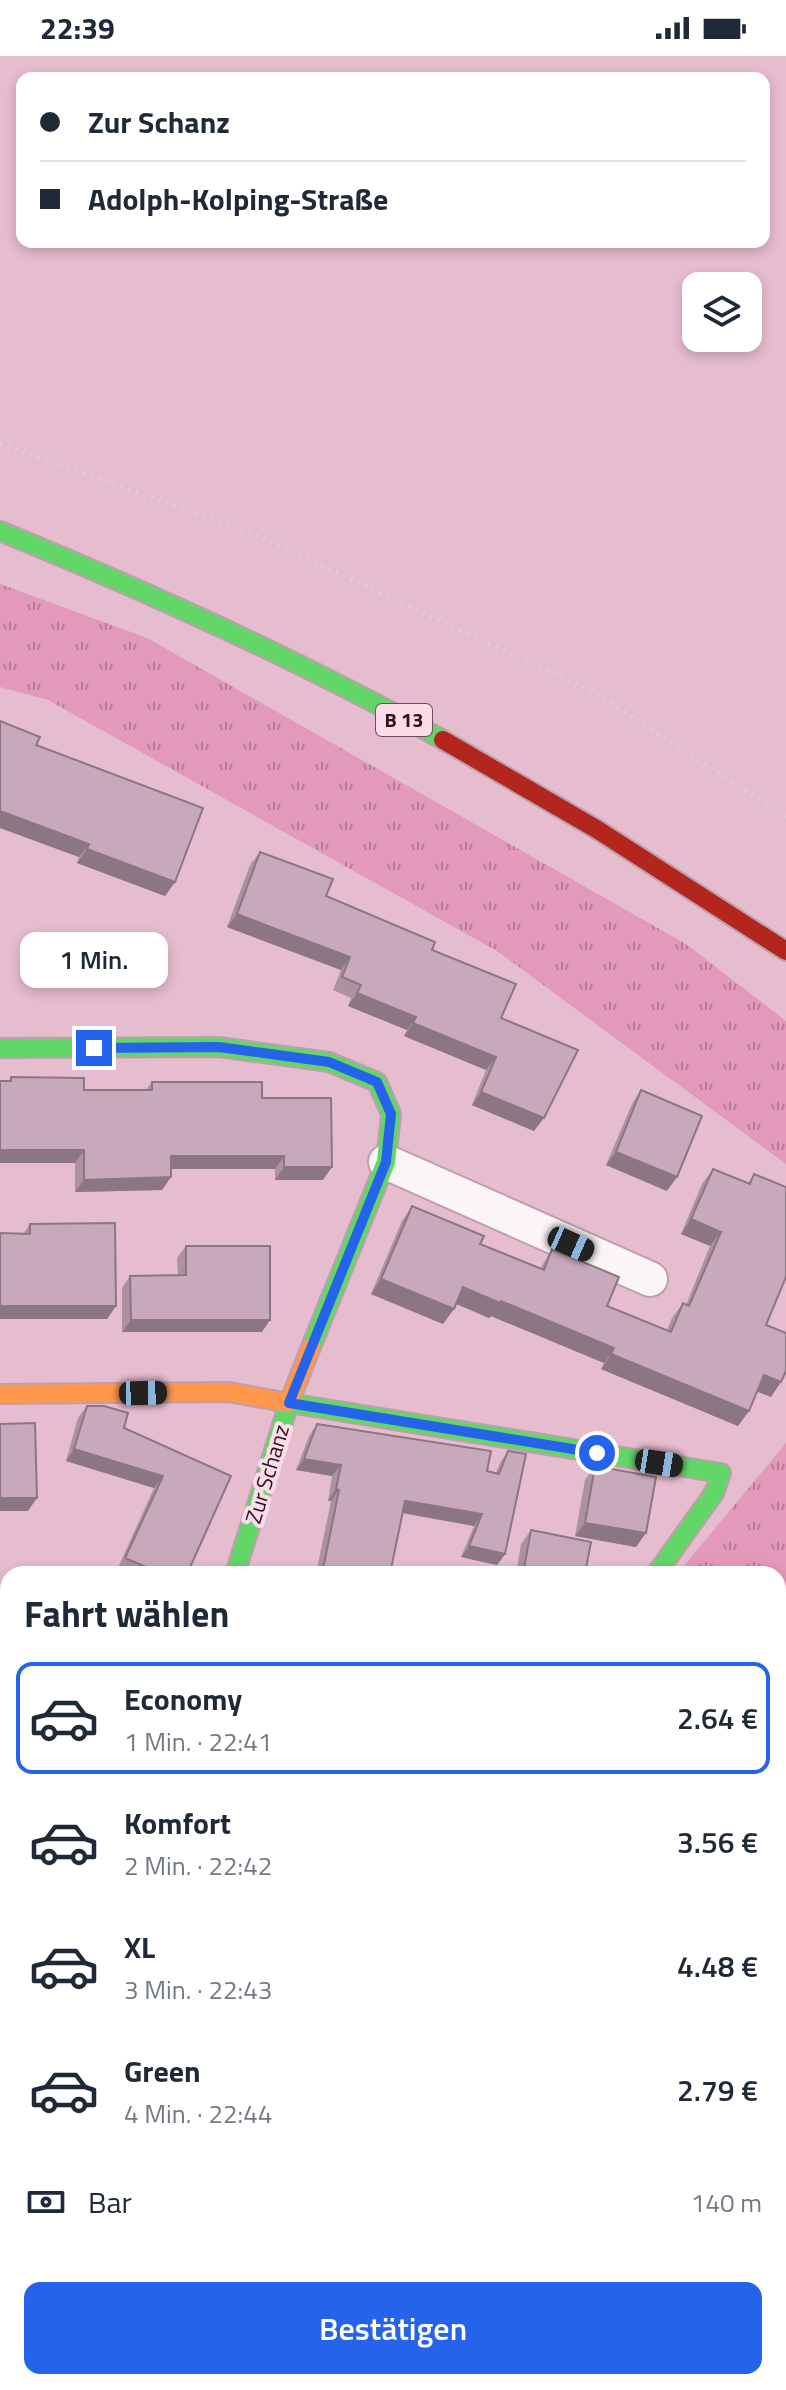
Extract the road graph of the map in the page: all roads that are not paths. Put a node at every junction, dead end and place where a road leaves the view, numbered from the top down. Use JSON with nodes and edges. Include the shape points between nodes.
{"nodes":[{"id":1,"x":0,"y":531,"type":"edge"},
{"id":2,"x":786,"y":951,"type":"edge"},
{"id":3,"x":0,"y":1048,"type":"edge"},
{"id":4,"x":386,"y":1162,"type":"junction"},
{"id":5,"x":650,"y":1279,"type":"dead end"},
{"id":6,"x":0,"y":1394,"type":"edge"},
{"id":7,"x":289,"y":1403,"type":"junction"},
{"id":8,"x":238,"y":1566,"type":"edge"},
{"id":9,"x":662,"y":1566,"type":"edge"}],
"edges":[{"from":1,"to":2,"type":"street","number":"B 13","via":[[109,574],[332,680],[542,796]]},
{"from":3,"to":4,"type":"street","via":[[219,1047],[329,1062],[377,1082],[391,1114]]},
{"from":4,"to":5,"type":"street"},
{"from":4,"to":7,"type":"street"},
{"from":6,"to":7,"type":"street","via":[[229,1392]]},
{"from":7,"to":8,"type":"street","name":"Zur Schanz"},
{"from":7,"to":9,"type":"street","name":"Zur Schanz","via":[[721,1473],[714,1493]]}]}
